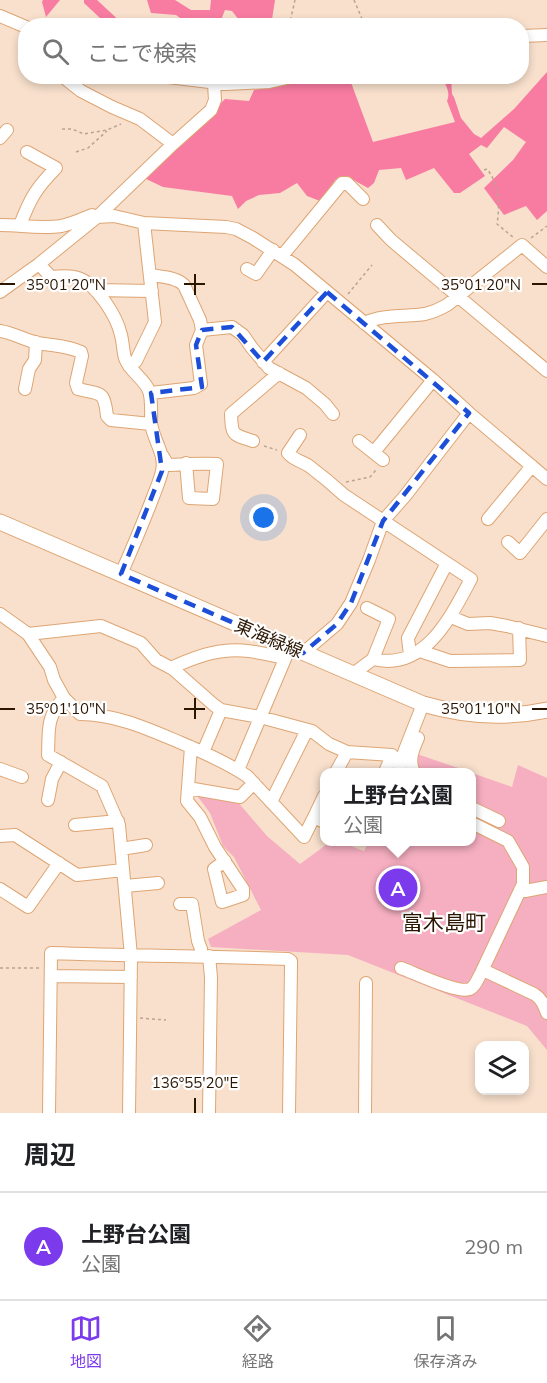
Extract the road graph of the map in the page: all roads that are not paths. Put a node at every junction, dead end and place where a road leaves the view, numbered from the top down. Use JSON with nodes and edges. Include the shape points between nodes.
{"nodes":[{"id":1,"x":0,"y":16,"type":"edge"},
{"id":2,"x":18,"y":24,"type":"edge"},
{"id":3,"x":547,"y":35,"type":"edge"},
{"id":4,"x":529,"y":36,"type":"edge"},
{"id":5,"x":72,"y":84,"type":"edge"},
{"id":6,"x":214,"y":84,"type":"edge"},
{"id":7,"x":173,"y":144,"type":"junction"},
{"id":8,"x":27,"y":152,"type":"dead end"},
{"id":9,"x":363,"y":199,"type":"dead end"},
{"id":10,"x":97,"y":217,"type":"junction"},
{"id":11,"x":144,"y":223,"type":"junction"},
{"id":12,"x":0,"y":225,"type":"edge"},
{"id":13,"x":20,"y":225,"type":"junction"},
{"id":14,"x":377,"y":225,"type":"dead end"},
{"id":15,"x":278,"y":253,"type":"junction"},
{"id":16,"x":39,"y":264,"type":"junction"},
{"id":17,"x":547,"y":267,"type":"edge"},
{"id":18,"x":247,"y":269,"type":"dead end"},
{"id":19,"x":151,"y":275,"type":"junction"},
{"id":20,"x":95,"y":290,"type":"junction"},
{"id":21,"x":152,"y":291,"type":"junction"},
{"id":22,"x":0,"y":292,"type":"edge"},
{"id":23,"x":327,"y":292,"type":"junction"},
{"id":24,"x":459,"y":296,"type":"junction"},
{"id":25,"x":364,"y":323,"type":"junction"},
{"id":26,"x":202,"y":330,"type":"junction"},
{"id":27,"x":0,"y":331,"type":"edge"},
{"id":28,"x":36,"y":342,"type":"junction"},
{"id":29,"x":263,"y":362,"type":"junction"},
{"id":30,"x":129,"y":366,"type":"junction"},
{"id":31,"x":547,"y":371,"type":"edge"},
{"id":32,"x":279,"y":373,"type":"junction"},
{"id":33,"x":433,"y":380,"type":"junction"},
{"id":34,"x":26,"y":389,"type":"dead end"},
{"id":35,"x":150,"y":393,"type":"junction"},
{"id":36,"x":469,"y":413,"type":"junction"},
{"id":37,"x":333,"y":414,"type":"dead end"},
{"id":38,"x":151,"y":424,"type":"junction"},
{"id":39,"x":300,"y":435,"type":"dead end"},
{"id":40,"x":253,"y":441,"type":"road end"},
{"id":41,"x":359,"y":441,"type":"dead end"},
{"id":42,"x":162,"y":455,"type":"junction"},
{"id":43,"x":186,"y":464,"type":"dead end"},
{"id":44,"x":532,"y":466,"type":"junction"},
{"id":45,"x":547,"y":479,"type":"edge"},
{"id":46,"x":488,"y":519,"type":"dead end"},
{"id":47,"x":547,"y":519,"type":"edge"},
{"id":48,"x":383,"y":521,"type":"junction"},
{"id":49,"x":0,"y":522,"type":"edge"},
{"id":50,"x":508,"y":542,"type":"dead end"},
{"id":51,"x":447,"y":563,"type":"junction"},
{"id":52,"x":121,"y":574,"type":"junction"},
{"id":53,"x":367,"y":608,"type":"dead end"},
{"id":54,"x":0,"y":614,"type":"edge"},
{"id":55,"x":451,"y":617,"type":"junction"},
{"id":56,"x":519,"y":628,"type":"junction"},
{"id":57,"x":28,"y":634,"type":"junction"},
{"id":58,"x":547,"y":636,"type":"edge"},
{"id":59,"x":293,"y":653,"type":"junction"},
{"id":60,"x":415,"y":653,"type":"junction"},
{"id":61,"x":373,"y":659,"type":"junction"},
{"id":62,"x":171,"y":668,"type":"junction"},
{"id":63,"x":353,"y":674,"type":"junction"},
{"id":64,"x":64,"y":698,"type":"junction"},
{"id":65,"x":427,"y":705,"type":"junction"},
{"id":66,"x":221,"y":710,"type":"junction"},
{"id":67,"x":547,"y":710,"type":"edge"},
{"id":68,"x":260,"y":717,"type":"junction"},
{"id":69,"x":307,"y":730,"type":"junction"},
{"id":70,"x":197,"y":750,"type":"junction"},
{"id":71,"x":347,"y":752,"type":"junction"},
{"id":72,"x":61,"y":762,"type":"junction"},
{"id":73,"x":338,"y":768,"type":"edge"},
{"id":74,"x":387,"y":768,"type":"edge"},
{"id":75,"x":400,"y":768,"type":"edge"},
{"id":76,"x":412,"y":768,"type":"edge"},
{"id":77,"x":0,"y":769,"type":"edge"},
{"id":78,"x":238,"y":770,"type":"junction"},
{"id":79,"x":22,"y":777,"type":"dead end"},
{"id":80,"x":254,"y":783,"type":"junction"},
{"id":81,"x":188,"y":788,"type":"junction"},
{"id":82,"x":48,"y":800,"type":"dead end"},
{"id":83,"x":271,"y":802,"type":"junction"},
{"id":84,"x":476,"y":810,"type":"edge"},
{"id":85,"x":319,"y":819,"type":"edge"},
{"id":86,"x":118,"y":821,"type":"junction"},
{"id":87,"x":499,"y":821,"type":"dead end"},
{"id":88,"x":75,"y":825,"type":"dead end"},
{"id":89,"x":476,"y":825,"type":"edge"},
{"id":90,"x":0,"y":836,"type":"edge"},
{"id":91,"x":146,"y":845,"type":"dead end"},
{"id":92,"x":122,"y":849,"type":"junction"},
{"id":93,"x":225,"y":861,"type":"dead end"},
{"id":94,"x":59,"y":863,"type":"junction"},
{"id":95,"x":123,"y":870,"type":"junction"},
{"id":96,"x":158,"y":883,"type":"dead end"},
{"id":97,"x":125,"y":886,"type":"junction"},
{"id":98,"x":547,"y":887,"type":"edge"},
{"id":99,"x":0,"y":890,"type":"edge"},
{"id":100,"x":520,"y":890,"type":"junction"},
{"id":101,"x":180,"y":904,"type":"dead end"},
{"id":102,"x":131,"y":956,"type":"junction"},
{"id":103,"x":205,"y":956,"type":"junction"},
{"id":104,"x":401,"y":968,"type":"dead end"},
{"id":105,"x":483,"y":970,"type":"junction"},
{"id":106,"x":51,"y":972,"type":"junction"},
{"id":107,"x":131,"y":977,"type":"junction"},
{"id":108,"x":366,"y":982,"type":"dead end"},
{"id":109,"x":547,"y":1013,"type":"edge"},
{"id":110,"x":49,"y":1113,"type":"edge"},
{"id":111,"x":129,"y":1113,"type":"edge"},
{"id":112,"x":209,"y":1113,"type":"edge"},
{"id":113,"x":289,"y":1113,"type":"edge"},
{"id":114,"x":365,"y":1113,"type":"edge"}],
"edges":[{"from":1,"to":2,"type":"street"},
{"from":3,"to":4,"type":"street"},
{"from":5,"to":7,"type":"street","via":[[140,118]]},
{"from":6,"to":7,"type":"street","via":[[211,110]]},
{"from":7,"to":10,"type":"street"},
{"from":8,"to":13,"type":"street","via":[[60,163],[32,196]]},
{"from":9,"to":15,"type":"street","via":[[342,183]]},
{"from":10,"to":11,"type":"street","via":[[114,216]]},
{"from":10,"to":13,"type":"street","via":[[92,215],[56,226]]},
{"from":10,"to":16,"type":"street"},
{"from":11,"to":15,"type":"street","via":[[236,229]]},
{"from":11,"to":19,"type":"street"},
{"from":12,"to":13,"type":"street"},
{"from":14,"to":24,"type":"street"},
{"from":15,"to":18,"type":"street","via":[[256,274]]},
{"from":15,"to":23,"type":"street"},
{"from":16,"to":20,"type":"street","via":[[51,277],[78,278]]},
{"from":16,"to":22,"type":"street"},
{"from":17,"to":24,"type":"street","via":[[522,245]]},
{"from":19,"to":21,"type":"street"},
{"from":19,"to":26,"type":"street","via":[[184,285]]},
{"from":20,"to":21,"type":"street"},
{"from":20,"to":30,"type":"street","via":[[117,320]]},
{"from":21,"to":30,"type":"street","via":[[155,322],[136,361]]},
{"from":23,"to":25,"type":"street"},
{"from":23,"to":29,"type":"street"},
{"from":24,"to":25,"type":"street","via":[[436,311]]},
{"from":24,"to":31,"type":"street"},
{"from":25,"to":33,"type":"street"},
{"from":26,"to":29,"type":"street","via":[[232,327]]},
{"from":26,"to":35,"type":"street","via":[[196,345],[201,384]]},
{"from":27,"to":28,"type":"street"},
{"from":28,"to":34,"type":"street"},
{"from":28,"to":38,"type":"street","via":[[81,352],[78,389],[102,395],[111,420]]},
{"from":29,"to":32,"type":"street"},
{"from":30,"to":35,"type":"street"},
{"from":32,"to":37,"type":"street","via":[[306,388]]},
{"from":32,"to":40,"type":"street","via":[[231,414],[235,435]]},
{"from":33,"to":36,"type":"street"},
{"from":33,"to":41,"type":"street","via":[[379,456]]},
{"from":35,"to":38,"type":"street"},
{"from":36,"to":44,"type":"street"},
{"from":36,"to":48,"type":"street"},
{"from":38,"to":42,"type":"street"},
{"from":39,"to":48,"type":"street","via":[[288,453],[290,457]]},
{"from":42,"to":43,"type":"street","via":[[168,465]]},
{"from":42,"to":52,"type":"street","via":[[162,471]]},
{"from":44,"to":45,"type":"street"},
{"from":44,"to":46,"type":"street"},
{"from":47,"to":50,"type":"street","via":[[520,553]]},
{"from":48,"to":51,"type":"street"},
{"from":48,"to":59,"type":"street","via":[[351,603],[336,624]]},
{"from":49,"to":52,"type":"main road","name":"東海緑線"},
{"from":51,"to":55,"type":"street","via":[[471,579]]},
{"from":51,"to":60,"type":"street","via":[[408,638]]},
{"from":52,"to":59,"type":"main road","name":"東海緑線"},
{"from":53,"to":61,"type":"street","via":[[389,619]]},
{"from":54,"to":57,"type":"street"},
{"from":55,"to":56,"type":"street","via":[[468,624]]},
{"from":55,"to":60,"type":"street","via":[[436,637]]},
{"from":56,"to":58,"type":"street"},
{"from":56,"to":60,"type":"street","via":[[520,660],[450,661]]},
{"from":57,"to":62,"type":"street","via":[[101,626],[141,643],[156,660]]},
{"from":57,"to":64,"type":"street"},
{"from":59,"to":62,"type":"street","via":[[226,650]]},
{"from":59,"to":63,"type":"main road","name":"東海緑線"},
{"from":59,"to":68,"type":"street"},
{"from":60,"to":61,"type":"street","via":[[398,659]]},
{"from":61,"to":63,"type":"street"},
{"from":62,"to":66,"type":"street"},
{"from":63,"to":65,"type":"main road","name":"東海緑線"},
{"from":64,"to":70,"type":"street","via":[[80,714],[139,725]]},
{"from":64,"to":72,"type":"street","via":[[50,718],[48,755]]},
{"from":65,"to":67,"type":"main road","name":"東海緑線","via":[[472,715]]},
{"from":65,"to":75,"type":"street"},
{"from":65,"to":76,"type":"street","via":[[413,749]]},
{"from":66,"to":68,"type":"street"},
{"from":66,"to":70,"type":"street"},
{"from":68,"to":69,"type":"street"},
{"from":68,"to":78,"type":"street"},
{"from":69,"to":71,"type":"street"},
{"from":69,"to":83,"type":"street"},
{"from":70,"to":78,"type":"street"},
{"from":70,"to":81,"type":"street"},
{"from":71,"to":73,"type":"street"},
{"from":71,"to":74,"type":"street","via":[[392,755]]},
{"from":72,"to":82,"type":"street","via":[[52,779]]},
{"from":72,"to":86,"type":"street","via":[[102,786]]},
{"from":77,"to":79,"type":"street"},
{"from":78,"to":80,"type":"street"},
{"from":80,"to":81,"type":"street","via":[[240,797]]},
{"from":80,"to":83,"type":"street"},
{"from":81,"to":93,"type":"street","via":[[187,801]]},
{"from":83,"to":85,"type":"street","via":[[304,837]]},
{"from":84,"to":87,"type":"street"},
{"from":86,"to":88,"type":"street"},
{"from":86,"to":92,"type":"street"},
{"from":89,"to":100,"type":"street","via":[[508,841],[523,867]]},
{"from":90,"to":94,"type":"street","via":[[15,834]]},
{"from":91,"to":92,"type":"street"},
{"from":92,"to":95,"type":"street"},
{"from":94,"to":95,"type":"street","via":[[76,875]]},
{"from":94,"to":99,"type":"street","via":[[28,907]]},
{"from":95,"to":97,"type":"street"},
{"from":96,"to":97,"type":"street"},
{"from":97,"to":102,"type":"street"},
{"from":98,"to":100,"type":"street"},
{"from":100,"to":105,"type":"street"},
{"from":101,"to":103,"type":"street","via":[[192,904],[198,941]]},
{"from":102,"to":103,"type":"street"},
{"from":102,"to":106,"type":"street","via":[[51,953]]},
{"from":102,"to":107,"type":"street"},
{"from":103,"to":112,"type":"street","via":[[211,977]]},
{"from":103,"to":113,"type":"street","via":[[291,962]]},
{"from":104,"to":105,"type":"street","via":[[467,990]]},
{"from":105,"to":109,"type":"street","via":[[540,998]]},
{"from":106,"to":107,"type":"street"},
{"from":106,"to":110,"type":"street"},
{"from":107,"to":111,"type":"street"},
{"from":108,"to":114,"type":"street"}]}
